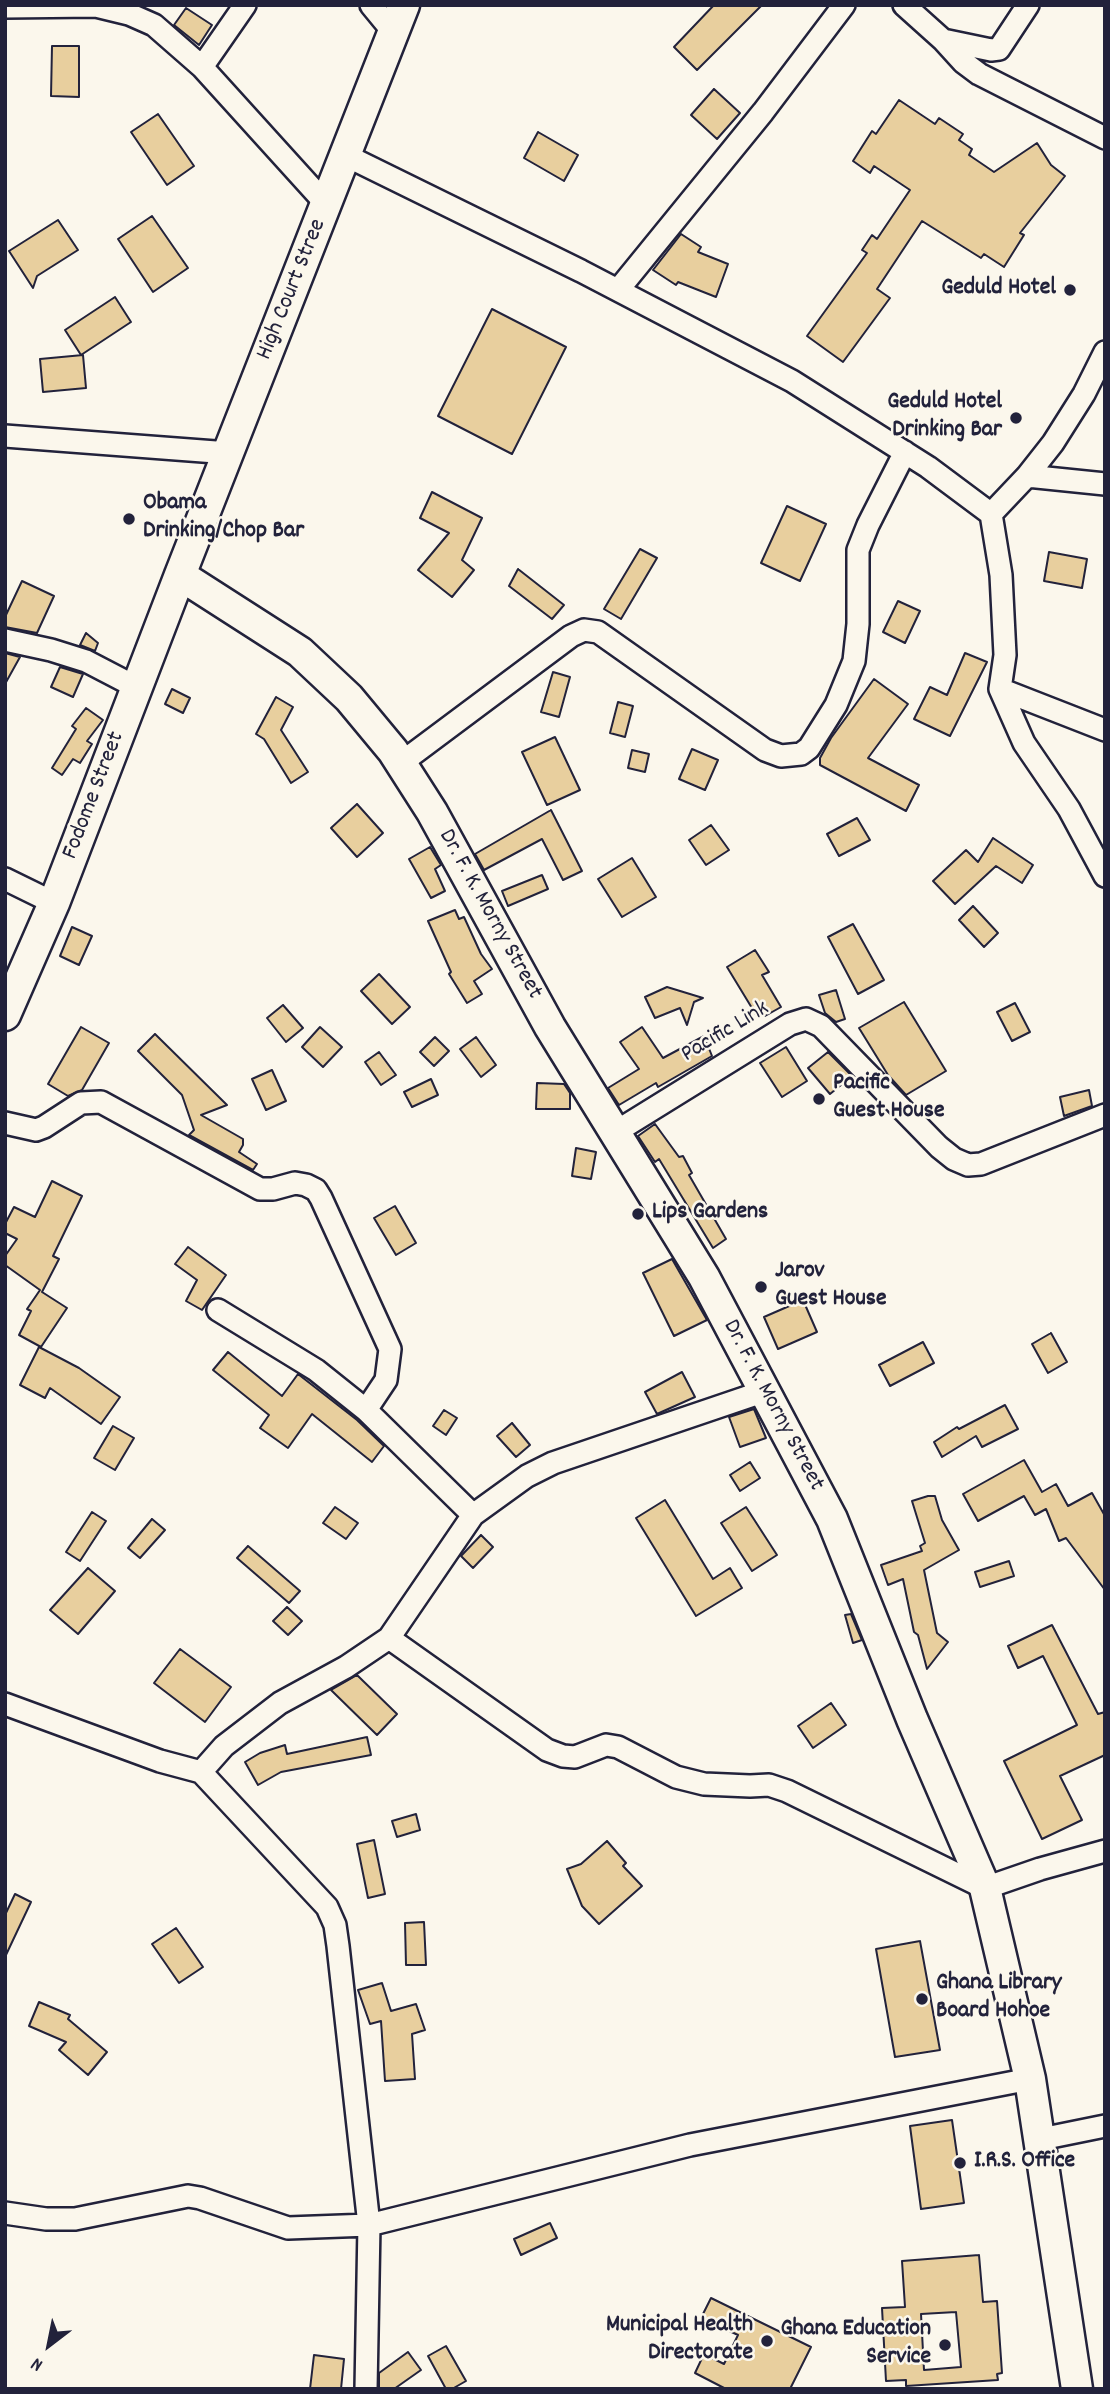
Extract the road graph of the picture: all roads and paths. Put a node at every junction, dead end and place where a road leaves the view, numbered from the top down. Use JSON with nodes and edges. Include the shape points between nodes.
{"nodes":[{"id":1,"x":245,"y":5,"type":"edge"},
{"id":2,"x":371,"y":5,"type":"edge"},
{"id":3,"x":404,"y":5,"type":"edge"},
{"id":4,"x":904,"y":5,"type":"edge"},
{"id":5,"x":1028,"y":5,"type":"edge"},
{"id":6,"x":5,"y":7,"type":"edge"},
{"id":7,"x":832,"y":9,"type":"edge"},
{"id":8,"x":394,"y":33,"type":"junction"},
{"id":9,"x":943,"y":40,"type":"junction"},
{"id":10,"x":202,"y":67,"type":"junction"},
{"id":11,"x":1105,"y":138,"type":"edge"},
{"id":12,"x":347,"y":156,"type":"junction"},
{"id":13,"x":327,"y":205,"type":"junction"},
{"id":14,"x":618,"y":290,"type":"junction"},
{"id":15,"x":1105,"y":352,"type":"edge"},
{"id":16,"x":1105,"y":391,"type":"edge"},
{"id":17,"x":1083,"y":394,"type":"junction"},
{"id":18,"x":5,"y":436,"type":"edge"},
{"id":19,"x":905,"y":452,"type":"junction"},
{"id":20,"x":229,"y":453,"type":"junction"},
{"id":21,"x":1027,"y":476,"type":"junction"},
{"id":22,"x":1105,"y":484,"type":"edge"},
{"id":23,"x":990,"y":514,"type":"junction"},
{"id":24,"x":180,"y":575,"type":"junction"},
{"id":25,"x":5,"y":640,"type":"edge"},
{"id":26,"x":136,"y":687,"type":"junction"},
{"id":27,"x":1000,"y":689,"type":"junction"},
{"id":28,"x":1105,"y":730,"type":"edge"},
{"id":29,"x":401,"y":763,"type":"junction"},
{"id":30,"x":1105,"y":876,"type":"edge"},
{"id":31,"x":5,"y":879,"type":"edge"},
{"id":32,"x":54,"y":903,"type":"junction"},
{"id":33,"x":5,"y":1015,"type":"edge"},
{"id":34,"x":1105,"y":1115,"type":"edge"},
{"id":35,"x":5,"y":1123,"type":"edge"},
{"id":36,"x":614,"y":1133,"type":"junction"},
{"id":37,"x":218,"y":1310,"type":"dead end"},
{"id":38,"x":765,"y":1391,"type":"junction"},
{"id":39,"x":366,"y":1410,"type":"junction"},
{"id":40,"x":473,"y":1516,"type":"junction"},
{"id":41,"x":389,"y":1638,"type":"junction"},
{"id":42,"x":5,"y":1704,"type":"edge"},
{"id":43,"x":201,"y":1772,"type":"junction"},
{"id":44,"x":1105,"y":1851,"type":"edge"},
{"id":45,"x":985,"y":1888,"type":"junction"},
{"id":46,"x":1030,"y":2079,"type":"junction"},
{"id":47,"x":1105,"y":2126,"type":"edge"},
{"id":48,"x":1041,"y":2139,"type":"junction"},
{"id":49,"x":8,"y":2217,"type":"edge"},
{"id":50,"x":369,"y":2225,"type":"junction"},
{"id":51,"x":366,"y":2389,"type":"edge"},
{"id":52,"x":1077,"y":2389,"type":"edge"}],
"edges":[{"from":1,"to":10,"type":"street"},
{"from":2,"to":8,"type":"street"},
{"from":3,"to":8,"type":"street","name":"High Court Stree"},
{"from":4,"to":9,"type":"street"},
{"from":5,"to":9,"type":"street","via":[[999,49]]},
{"from":6,"to":10,"type":"street","via":[[96,6],[129,14],[154,25]]},
{"from":7,"to":14,"type":"street","via":[[763,112]]},
{"from":8,"to":12,"type":"street","name":"High Court Stree"},
{"from":9,"to":11,"type":"street","via":[[979,74]]},
{"from":10,"to":13,"type":"street"},
{"from":12,"to":13,"type":"street","name":"High Court Stree"},
{"from":12,"to":14,"type":"street"},
{"from":13,"to":20,"type":"street","name":"High Court Stree"},
{"from":14,"to":19,"type":"street","via":[[792,381]]},
{"from":15,"to":17,"type":"street"},
{"from":16,"to":17,"type":"street"},
{"from":17,"to":21,"type":"street"},
{"from":18,"to":20,"type":"street"},
{"from":19,"to":23,"type":"street"},
{"from":19,"to":29,"type":"street","via":[[858,550],[854,660],[836,705],[801,754],[780,756],[765,750],[598,632],[584,630]]},
{"from":20,"to":24,"type":"street","name":"High Court Stree"},
{"from":21,"to":22,"type":"street"},
{"from":21,"to":23,"type":"street"},
{"from":23,"to":27,"type":"street","via":[[1001,575],[1005,654]]},
{"from":24,"to":26,"type":"street","name":"Fodome Street"},
{"from":24,"to":29,"type":"street","name":"Dr. F. K. Morny Street","via":[[300,652],[349,698]]},
{"from":25,"to":26,"type":"street","via":[[86,662]]},
{"from":26,"to":32,"type":"street","name":"Fodome Street"},
{"from":27,"to":28,"type":"street"},
{"from":27,"to":30,"type":"street","via":[[1024,743],[1069,809]]},
{"from":29,"to":36,"type":"street","name":"Dr. F. K. Morny Street"},
{"from":31,"to":32,"type":"street"},
{"from":32,"to":33,"type":"street","name":"Fodome Street"},
{"from":34,"to":36,"type":"street","name":"Pacific Link","via":[[981,1164],[968,1165],[939,1147],[821,1026],[806,1019],[790,1024]]},
{"from":35,"to":39,"type":"street","via":[[36,1130],[81,1103],[101,1102],[260,1189],[295,1183],[316,1190],[390,1349],[386,1380]]},
{"from":36,"to":38,"type":"street","name":"Dr. F. K. Morny Street","via":[[704,1277]]},
{"from":37,"to":39,"type":"street","via":[[316,1370]]},
{"from":38,"to":40,"type":"street","via":[[553,1463],[527,1476]]},
{"from":38,"to":45,"type":"street","name":"Dr. F. K. Morny Street","via":[[832,1518]]},
{"from":39,"to":40,"type":"street"},
{"from":40,"to":41,"type":"street"},
{"from":41,"to":43,"type":"street","via":[[280,1703],[224,1746]]},
{"from":41,"to":45,"type":"street","via":[[547,1750],[575,1757],[606,1745],[618,1746],[676,1777],[704,1784],[769,1785]]},
{"from":42,"to":43,"type":"street"},
{"from":43,"to":50,"type":"street","via":[[327,1907],[335,1925]]},
{"from":44,"to":45,"type":"street"},
{"from":45,"to":46,"type":"street","name":"Dr. F. K. Morny Street"},
{"from":46,"to":48,"type":"street","name":"Dr. F. K. Morny Street"},
{"from":46,"to":50,"type":"street","via":[[690,2145]]},
{"from":47,"to":48,"type":"street"},
{"from":48,"to":52,"type":"street","name":"Dr. F. K. Morny Street"},
{"from":49,"to":50,"type":"street","via":[[75,2219],[188,2196],[288,2228]]},
{"from":50,"to":51,"type":"street"}]}
